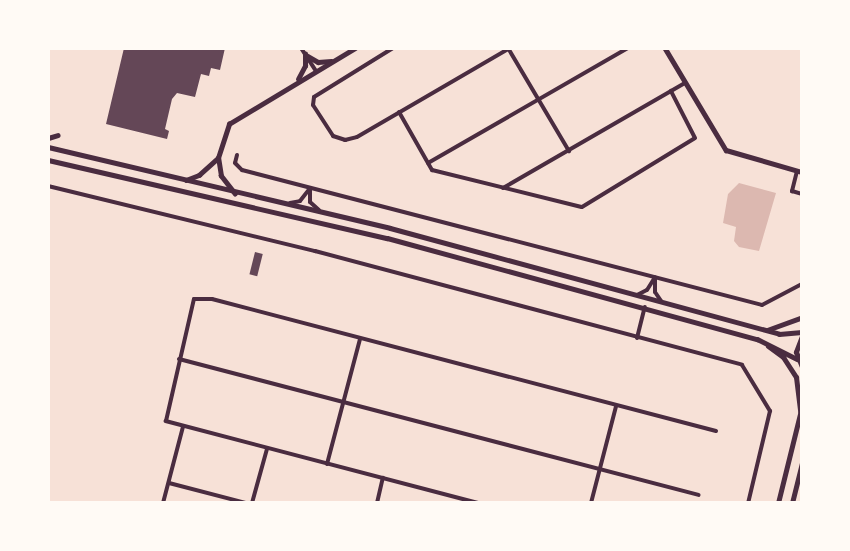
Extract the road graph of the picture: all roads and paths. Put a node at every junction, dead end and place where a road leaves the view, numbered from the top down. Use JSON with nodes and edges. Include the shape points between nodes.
{"nodes":[{"id":1,"x":301,"y":48,"type":"edge"},
{"id":2,"x":355,"y":48,"type":"edge"},
{"id":3,"x":393,"y":48,"type":"edge"},
{"id":4,"x":508,"y":48,"type":"edge"},
{"id":5,"x":628,"y":48,"type":"edge"},
{"id":6,"x":664,"y":48,"type":"edge"},
{"id":7,"x":305,"y":54,"type":"junction"},
{"id":8,"x":334,"y":61,"type":"junction"},
{"id":9,"x":316,"y":71,"type":"junction"},
{"id":10,"x":685,"y":83,"type":"junction"},
{"id":11,"x":295,"y":84,"type":"junction"},
{"id":12,"x":671,"y":92,"type":"junction"},
{"id":13,"x":538,"y":100,"type":"junction"},
{"id":14,"x":399,"y":112,"type":"junction"},
{"id":15,"x":58,"y":135,"type":"dead end"},
{"id":16,"x":48,"y":138,"type":"edge"},
{"id":17,"x":51,"y":148,"type":"edge"},
{"id":18,"x":569,"y":151,"type":"junction"},
{"id":19,"x":237,"y":155,"type":"dead end"},
{"id":20,"x":218,"y":158,"type":"junction"},
{"id":21,"x":48,"y":160,"type":"edge"},
{"id":22,"x":428,"y":163,"type":"junction"},
{"id":23,"x":65,"y":164,"type":"junction"},
{"id":24,"x":800,"y":172,"type":"edge"},
{"id":25,"x":181,"y":181,"type":"junction"},
{"id":26,"x":48,"y":186,"type":"edge"},
{"id":27,"x":310,"y":188,"type":"junction"},
{"id":28,"x":502,"y":188,"type":"junction"},
{"id":29,"x":235,"y":194,"type":"junction"},
{"id":30,"x":802,"y":194,"type":"edge"},
{"id":31,"x":282,"y":204,"type":"junction"},
{"id":32,"x":326,"y":214,"type":"junction"},
{"id":33,"x":655,"y":277,"type":"junction"},
{"id":34,"x":802,"y":284,"type":"edge"},
{"id":35,"x":636,"y":295,"type":"junction"},
{"id":36,"x":662,"y":301,"type":"junction"},
{"id":37,"x":645,"y":307,"type":"junction"},
{"id":38,"x":802,"y":317,"type":"edge"},
{"id":39,"x":765,"y":330,"type":"junction"},
{"id":40,"x":802,"y":334,"type":"edge"},
{"id":41,"x":637,"y":338,"type":"junction"},
{"id":42,"x":360,"y":339,"type":"junction"},
{"id":43,"x":761,"y":341,"type":"junction"},
{"id":44,"x":179,"y":359,"type":"junction"},
{"id":45,"x":797,"y":359,"type":"junction"},
{"id":46,"x":802,"y":367,"type":"edge"},
{"id":47,"x":343,"y":401,"type":"junction"},
{"id":48,"x":616,"y":406,"type":"junction"},
{"id":49,"x":801,"y":410,"type":"edge"},
{"id":50,"x":183,"y":427,"type":"junction"},
{"id":51,"x":716,"y":431,"type":"dead end"},
{"id":52,"x":267,"y":449,"type":"junction"},
{"id":53,"x":802,"y":463,"type":"edge"},
{"id":54,"x":327,"y":464,"type":"junction"},
{"id":55,"x":600,"y":468,"type":"junction"},
{"id":56,"x":383,"y":478,"type":"junction"},
{"id":57,"x":169,"y":483,"type":"junction"},
{"id":58,"x":699,"y":495,"type":"dead end"},
{"id":59,"x":163,"y":503,"type":"edge"},
{"id":60,"x":246,"y":503,"type":"edge"},
{"id":61,"x":252,"y":503,"type":"edge"},
{"id":62,"x":377,"y":503,"type":"edge"},
{"id":63,"x":478,"y":503,"type":"edge"},
{"id":64,"x":591,"y":503,"type":"edge"},
{"id":65,"x":748,"y":503,"type":"edge"},
{"id":66,"x":778,"y":503,"type":"edge"},
{"id":67,"x":792,"y":503,"type":"edge"}],
"edges":[{"from":1,"to":7,"type":"street"},
{"from":2,"to":8,"type":"street"},
{"from":3,"to":14,"type":"street","via":[[319,91],[313,105],[333,136],[345,140]]},
{"from":4,"to":13,"type":"street"},
{"from":4,"to":14,"type":"street"},
{"from":5,"to":13,"type":"street"},
{"from":6,"to":10,"type":"street"},
{"from":7,"to":8,"type":"street","via":[[318,62]]},
{"from":7,"to":9,"type":"street"},
{"from":7,"to":11,"type":"street","via":[[305,66]]},
{"from":8,"to":9,"type":"street"},
{"from":9,"to":11,"type":"street"},
{"from":10,"to":12,"type":"street"},
{"from":10,"to":24,"type":"street","via":[[726,150]]},
{"from":11,"to":20,"type":"street","via":[[229,124]]},
{"from":12,"to":18,"type":"street"},
{"from":12,"to":28,"type":"street","via":[[695,138],[582,207]]},
{"from":13,"to":18,"type":"street"},
{"from":13,"to":22,"type":"street"},
{"from":14,"to":22,"type":"street"},
{"from":15,"to":16,"type":"main road"},
{"from":17,"to":23,"type":"main road"},
{"from":17,"to":25,"type":"main road"},
{"from":18,"to":28,"type":"street"},
{"from":19,"to":27,"type":"street","via":[[235,163],[242,170]]},
{"from":20,"to":25,"type":"street","via":[[199,175]]},
{"from":20,"to":29,"type":"street","via":[[221,176]]},
{"from":21,"to":23,"type":"main road"},
{"from":22,"to":28,"type":"street","via":[[432,170]]},
{"from":23,"to":37,"type":"main road","via":[[387,238]]},
{"from":24,"to":30,"type":"street","via":[[792,191]]},
{"from":25,"to":29,"type":"main road"},
{"from":26,"to":41,"type":"street","via":[[315,251]]},
{"from":27,"to":31,"type":"street","via":[[300,201]]},
{"from":27,"to":32,"type":"street","via":[[311,205]]},
{"from":27,"to":33,"type":"street"},
{"from":29,"to":31,"type":"main road"},
{"from":31,"to":32,"type":"main road"},
{"from":32,"to":35,"type":"main road"},
{"from":33,"to":34,"type":"street","via":[[762,305]]},
{"from":33,"to":35,"type":"street","via":[[646,290]]},
{"from":33,"to":36,"type":"street","via":[[655,292]]},
{"from":35,"to":36,"type":"main road"},
{"from":36,"to":39,"type":"main road"},
{"from":37,"to":41,"type":"street"},
{"from":37,"to":43,"type":"main road"},
{"from":38,"to":39,"type":"main road"},
{"from":39,"to":40,"type":"main road"},
{"from":40,"to":45,"type":"main road"},
{"from":41,"to":65,"type":"street","via":[[744,366],[770,411]]},
{"from":42,"to":44,"type":"street","via":[[205,298],[194,299]]},
{"from":42,"to":47,"type":"street"},
{"from":42,"to":48,"type":"street"},
{"from":43,"to":45,"type":"main road"},
{"from":43,"to":49,"type":"main road","via":[[792,369],[800,388]]},
{"from":44,"to":47,"type":"street"},
{"from":44,"to":50,"type":"street","via":[[166,421]]},
{"from":45,"to":46,"type":"main road"},
{"from":47,"to":54,"type":"street"},
{"from":47,"to":55,"type":"street"},
{"from":48,"to":51,"type":"street"},
{"from":48,"to":55,"type":"street"},
{"from":49,"to":66,"type":"street"},
{"from":50,"to":52,"type":"street"},
{"from":50,"to":57,"type":"street"},
{"from":52,"to":54,"type":"street"},
{"from":52,"to":61,"type":"street"},
{"from":53,"to":67,"type":"street"},
{"from":54,"to":56,"type":"street"},
{"from":55,"to":58,"type":"street"},
{"from":55,"to":64,"type":"street"},
{"from":56,"to":62,"type":"street"},
{"from":56,"to":63,"type":"street"},
{"from":57,"to":59,"type":"street"},
{"from":57,"to":60,"type":"street"}]}
